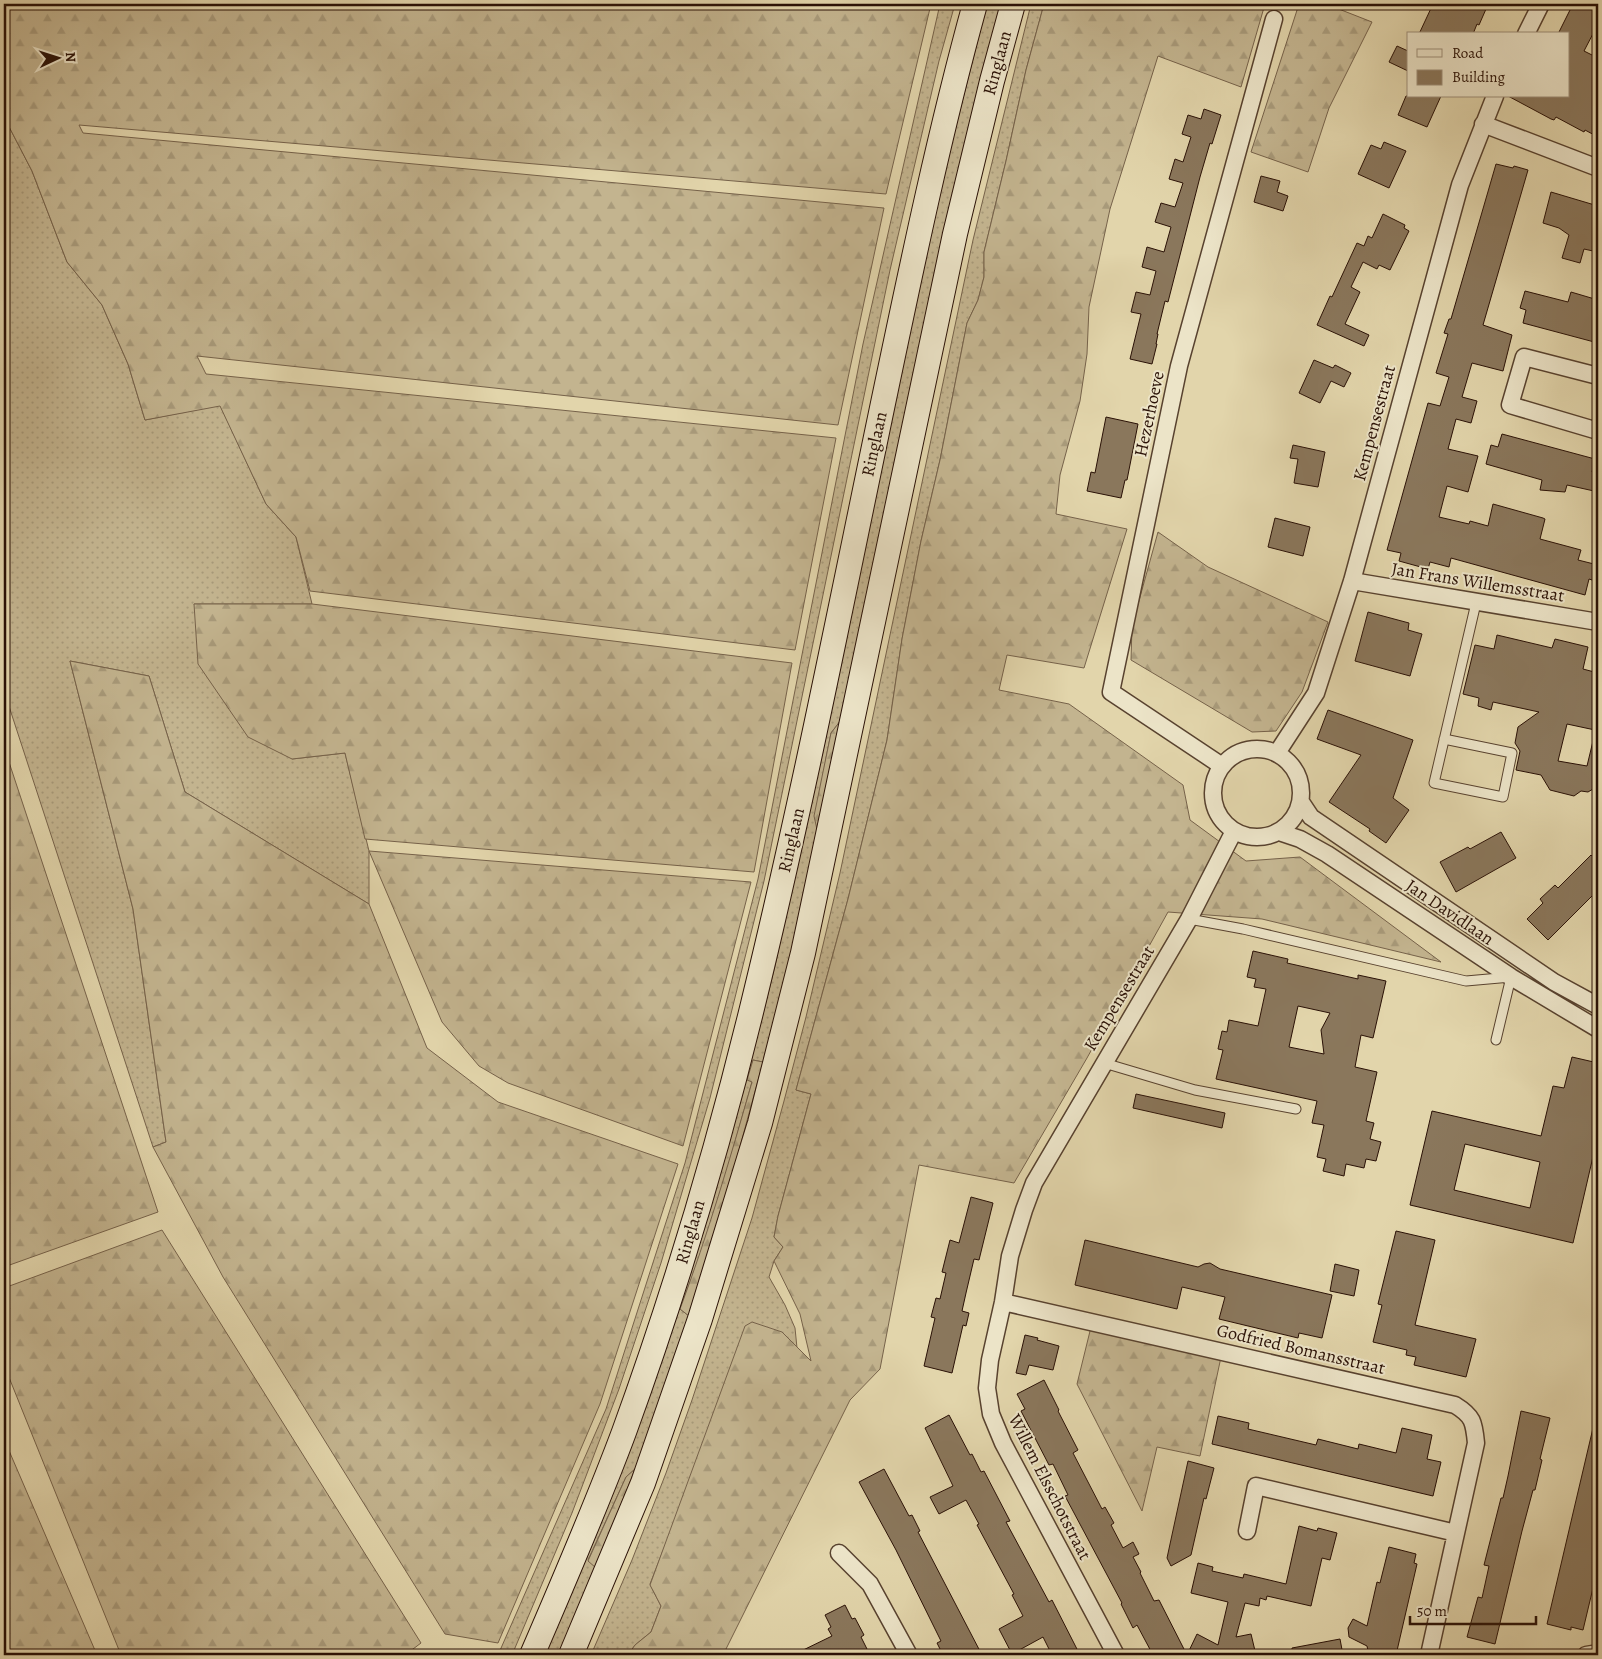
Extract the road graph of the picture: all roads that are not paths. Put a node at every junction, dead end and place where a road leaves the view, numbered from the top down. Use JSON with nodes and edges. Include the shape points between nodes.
{"nodes":[{"id":1,"x":976,"y":4,"type":"edge"},
{"id":2,"x":1013,"y":4,"type":"edge"},
{"id":3,"x":1541,"y":4,"type":"edge"},
{"id":4,"x":1274,"y":19,"type":"dead end"},
{"id":5,"x":1527,"y":32,"type":"edge"},
{"id":6,"x":1494,"y":98,"type":"edge"},
{"id":7,"x":1483,"y":124,"type":"junction"},
{"id":8,"x":1598,"y":168,"type":"edge"},
{"id":9,"x":1598,"y":376,"type":"edge"},
{"id":10,"x":1598,"y":431,"type":"edge"},
{"id":11,"x":1352,"y":581,"type":"junction"},
{"id":12,"x":1476,"y":603,"type":"junction"},
{"id":13,"x":1598,"y":622,"type":"edge"},
{"id":14,"x":1444,"y":739,"type":"junction"},
{"id":15,"x":1277,"y":753,"type":"junction"},
{"id":16,"x":1222,"y":766,"type":"junction"},
{"id":17,"x":1301,"y":802,"type":"junction"},
{"id":18,"x":1234,"y":831,"type":"junction"},
{"id":19,"x":1279,"y":832,"type":"junction"},
{"id":20,"x":1370,"y":858,"type":"junction"},
{"id":21,"x":1359,"y":875,"type":"junction"},
{"id":22,"x":1189,"y":919,"type":"junction"},
{"id":23,"x":1486,"y":936,"type":"junction"},
{"id":24,"x":1474,"y":952,"type":"junction"},
{"id":25,"x":1511,"y":977,"type":"junction"},
{"id":26,"x":1598,"y":1006,"type":"edge"},
{"id":27,"x":1598,"y":1029,"type":"edge"},
{"id":28,"x":1496,"y":1040,"type":"dead end"},
{"id":29,"x":1104,"y":1063,"type":"junction"},
{"id":30,"x":1296,"y":1109,"type":"dead end"},
{"id":31,"x":1034,"y":1184,"type":"joint"},
{"id":32,"x":1003,"y":1302,"type":"junction"},
{"id":33,"x":1247,"y":1531,"type":"dead end"},
{"id":34,"x":1456,"y":1533,"type":"junction"},
{"id":35,"x":839,"y":1552,"type":"dead end"},
{"id":36,"x":1598,"y":1653,"type":"edge"},
{"id":37,"x":532,"y":1655,"type":"edge"},
{"id":38,"x":571,"y":1655,"type":"edge"},
{"id":39,"x":908,"y":1655,"type":"edge"},
{"id":40,"x":1116,"y":1655,"type":"edge"},
{"id":41,"x":1429,"y":1655,"type":"edge"},
{"id":42,"x":1586,"y":1655,"type":"edge"}],
"edges":[{"from":1,"to":37,"type":"main road","name":"Ringlaan","via":[[946,113],[753,1006],[675,1283],[626,1425]]},
{"from":2,"to":38,"type":"main road","name":"Ringlaan","via":[[955,234],[811,914],[760,1123],[700,1319],[643,1483]]},
{"from":3,"to":5,"type":"street"},
{"from":4,"to":16,"type":"street","name":"Hezerhoeve","via":[[1179,366],[1111,692]]},
{"from":6,"to":7,"type":"street","name":"Kempensestraat"},
{"from":7,"to":8,"type":"street"},
{"from":7,"to":11,"type":"street","name":"Kempensestraat","via":[[1460,185]]},
{"from":9,"to":10,"type":"street","via":[[1524,357],[1510,406]]},
{"from":11,"to":12,"type":"street","name":"Jan Frans Willemsstraat"},
{"from":11,"to":15,"type":"street","name":"Kempensestraat","via":[[1316,693]]},
{"from":12,"to":13,"type":"street","name":"Jan Frans Willemsstraat"},
{"from":12,"to":14,"type":"lane"},
{"from":14,"to":14,"type":"lane","via":[[1512,753],[1503,797],[1434,783]]},
{"from":15,"to":16,"type":"street","via":[[1253,749],[1231,757]]},
{"from":15,"to":17,"type":"street","via":[[1297,774]]},
{"from":16,"to":18,"type":"street","via":[[1213,789],[1214,801],[1221,818]]},
{"from":17,"to":19,"type":"street","via":[[1289,824]]},
{"from":17,"to":20,"type":"street","name":"Jan Davidlaan","via":[[1310,817]]},
{"from":18,"to":19,"type":"street","via":[[1257,837]]},
{"from":18,"to":22,"type":"street","name":"Kempensestraat"},
{"from":19,"to":21,"type":"street","name":"Jan Davidlaan","via":[[1300,839]]},
{"from":20,"to":21,"type":"street"},
{"from":20,"to":23,"type":"street","name":"Jan Davidlaan"},
{"from":21,"to":24,"type":"street","name":"Jan Davidlaan"},
{"from":22,"to":25,"type":"lane","via":[[1466,981]]},
{"from":22,"to":29,"type":"street","name":"Kempensestraat"},
{"from":23,"to":24,"type":"street"},
{"from":23,"to":26,"type":"street","name":"Jan Davidlaan","via":[[1554,982]]},
{"from":24,"to":25,"type":"street","name":"Jan Davidlaan"},
{"from":25,"to":27,"type":"street","name":"Jan Davidlaan"},
{"from":25,"to":28,"type":"lane"},
{"from":29,"to":30,"type":"lane","via":[[1194,1090]]},
{"from":29,"to":31,"type":"street","name":"Kempensestraat"},
{"from":31,"to":32,"type":"street","name":"Willem Elsschotstraat","via":[[1010,1256]]},
{"from":32,"to":34,"type":"street","name":"Godfried Bomansstraat","via":[[1455,1405],[1468,1413],[1474,1425],[1476,1443]]},
{"from":32,"to":40,"type":"street","name":"Willem Elsschotstraat","via":[[987,1388],[991,1414],[1003,1443]]},
{"from":33,"to":34,"type":"street","via":[[1256,1486]]},
{"from":34,"to":41,"type":"street","name":"Godfried Bomansstraat"},
{"from":35,"to":39,"type":"street","via":[[870,1584]]},
{"from":36,"to":42,"type":"street"}]}
